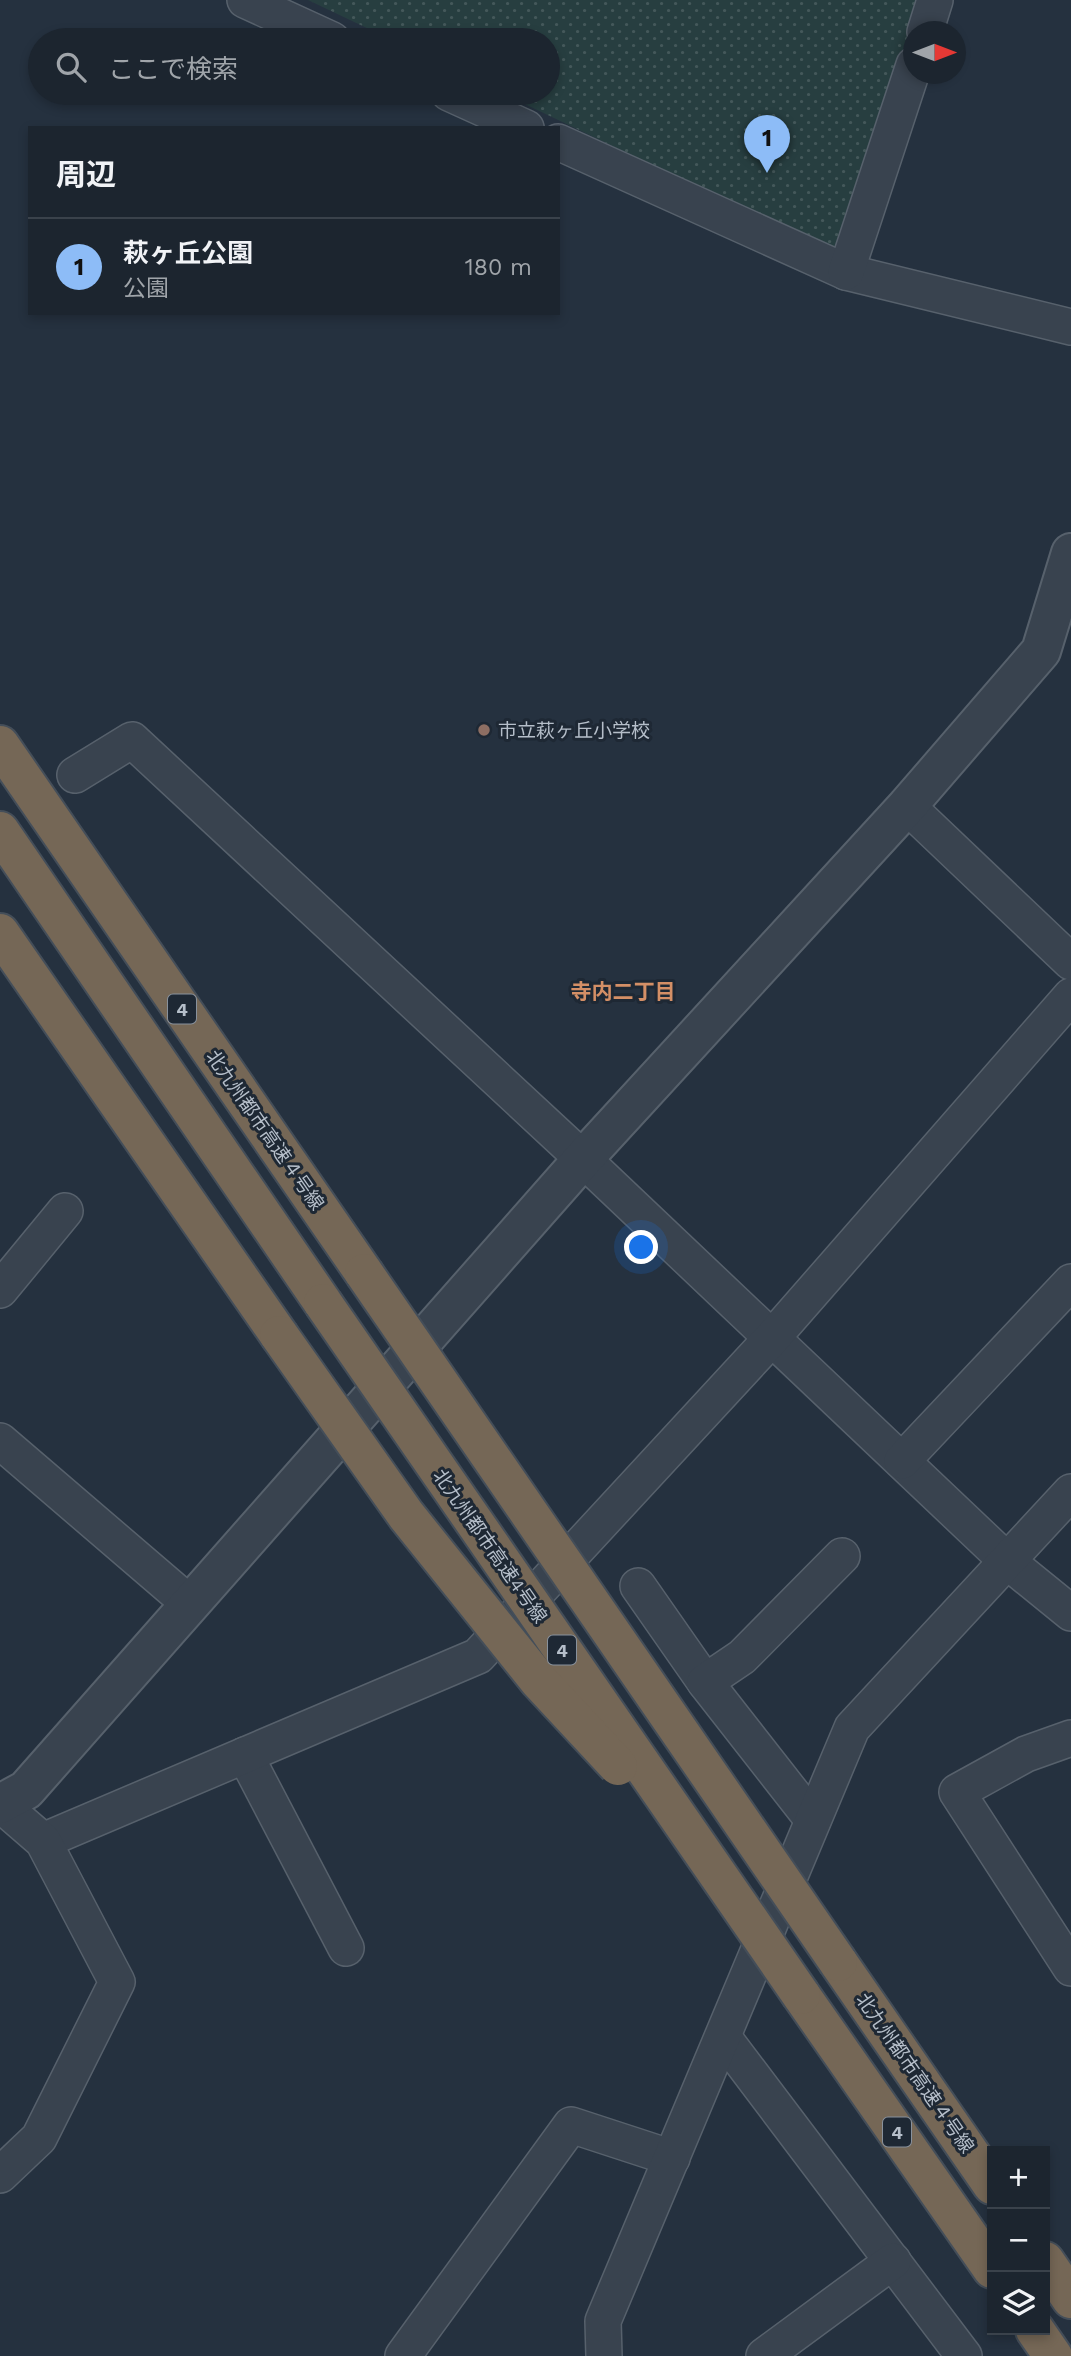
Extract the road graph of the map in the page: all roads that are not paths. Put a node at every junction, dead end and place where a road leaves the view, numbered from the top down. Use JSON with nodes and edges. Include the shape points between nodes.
{"nodes":[{"id":1,"x":245,"y":0,"type":"edge"},
{"id":2,"x":935,"y":0,"type":"edge"},
{"id":3,"x":928,"y":21,"type":"edge"},
{"id":4,"x":306,"y":28,"type":"edge"},
{"id":5,"x":908,"y":84,"type":"edge"},
{"id":6,"x":475,"y":105,"type":"edge"},
{"id":7,"x":522,"y":126,"type":"edge"},
{"id":8,"x":560,"y":143,"type":"edge"},
{"id":9,"x":845,"y":272,"type":"junction"},
{"id":10,"x":1071,"y":327,"type":"edge"},
{"id":11,"x":1071,"y":553,"type":"edge"},
{"id":12,"x":0,"y":745,"type":"edge"},
{"id":13,"x":75,"y":775,"type":"dead end"},
{"id":14,"x":907,"y":806,"type":"junction"},
{"id":15,"x":0,"y":831,"type":"edge"},
{"id":16,"x":0,"y":933,"type":"edge"},
{"id":17,"x":1071,"y":962,"type":"edge"},
{"id":18,"x":1071,"y":996,"type":"edge"},
{"id":19,"x":583,"y":1159,"type":"junction"},
{"id":20,"x":65,"y":1211,"type":"dead end"},
{"id":21,"x":1071,"y":1282,"type":"edge"},
{"id":22,"x":0,"y":1290,"type":"edge"},
{"id":23,"x":772,"y":1338,"type":"junction"},
{"id":24,"x":0,"y":1441,"type":"edge"},
{"id":25,"x":902,"y":1461,"type":"junction"},
{"id":26,"x":1071,"y":1492,"type":"edge"},
{"id":27,"x":842,"y":1556,"type":"dead end"},
{"id":28,"x":1007,"y":1561,"type":"junction"},
{"id":29,"x":638,"y":1586,"type":"dead end"},
{"id":30,"x":190,"y":1604,"type":"junction"},
{"id":31,"x":1071,"y":1613,"type":"edge"},
{"id":32,"x":705,"y":1682,"type":"junction"},
{"id":33,"x":1071,"y":1738,"type":"edge"},
{"id":34,"x":245,"y":1755,"type":"junction"},
{"id":35,"x":0,"y":1804,"type":"edge"},
{"id":36,"x":813,"y":1820,"type":"junction"},
{"id":37,"x":43,"y":1841,"type":"junction"},
{"id":38,"x":708,"y":1862,"type":"junction"},
{"id":39,"x":346,"y":1948,"type":"dead end"},
{"id":40,"x":1071,"y":1968,"type":"edge"},
{"id":41,"x":723,"y":2037,"type":"junction"},
{"id":42,"x":672,"y":2158,"type":"junction"},
{"id":43,"x":0,"y":2175,"type":"edge"},
{"id":44,"x":987,"y":2178,"type":"edge"},
{"id":45,"x":893,"y":2261,"type":"junction"},
{"id":46,"x":987,"y":2262,"type":"edge"},
{"id":47,"x":1050,"y":2268,"type":"edge"},
{"id":48,"x":1071,"y":2299,"type":"edge"},
{"id":49,"x":1038,"y":2335,"type":"edge"},
{"id":50,"x":403,"y":2356,"type":"edge"},
{"id":51,"x":604,"y":2356,"type":"edge"},
{"id":52,"x":764,"y":2356,"type":"edge"},
{"id":53,"x":964,"y":2356,"type":"edge"},
{"id":54,"x":1053,"y":2356,"type":"edge"}],
"edges":[{"from":1,"to":4,"type":"street"},
{"from":2,"to":3,"type":"street"},
{"from":5,"to":9,"type":"street"},
{"from":6,"to":7,"type":"street"},
{"from":8,"to":9,"type":"street"},
{"from":9,"to":10,"type":"street"},
{"from":11,"to":14,"type":"street","via":[[1041,651]]},
{"from":12,"to":44,"type":"highway","name":"北九州都市高速４号線","number":"4","bridge":true},
{"from":13,"to":19,"type":"street","via":[[132,740]]},
{"from":14,"to":17,"type":"street"},
{"from":14,"to":19,"type":"street"},
{"from":15,"to":38,"type":"highway","name":"北九州都市高速4号線","number":"4","bridge":true},
{"from":16,"to":38,"type":"highway","bridge":true,"via":[[406,1515],[539,1681]]},
{"from":18,"to":23,"type":"street"},
{"from":19,"to":23,"type":"street"},
{"from":19,"to":30,"type":"street"},
{"from":20,"to":22,"type":"street"},
{"from":21,"to":25,"type":"street"},
{"from":23,"to":25,"type":"street"},
{"from":23,"to":34,"type":"street","via":[[478,1656]]},
{"from":24,"to":30,"type":"street"},
{"from":25,"to":28,"type":"street"},
{"from":26,"to":28,"type":"street"},
{"from":27,"to":32,"type":"street","via":[[742,1657]]},
{"from":28,"to":31,"type":"street"},
{"from":28,"to":36,"type":"street","via":[[852,1728]]},
{"from":29,"to":32,"type":"street"},
{"from":30,"to":35,"type":"street","via":[[26,1790]]},
{"from":32,"to":36,"type":"street"},
{"from":33,"to":40,"type":"street","via":[[1026,1754],[957,1792]]},
{"from":34,"to":37,"type":"street"},
{"from":34,"to":39,"type":"street"},
{"from":35,"to":37,"type":"street"},
{"from":36,"to":41,"type":"street"},
{"from":37,"to":43,"type":"street","via":[[117,1982],[39,2138]]},
{"from":38,"to":46,"type":"highway","name":"北九州都市高速4号線","number":"4","bridge":true},
{"from":41,"to":42,"type":"street"},
{"from":41,"to":45,"type":"street"},
{"from":42,"to":50,"type":"street","via":[[571,2125]]},
{"from":42,"to":51,"type":"street","via":[[603,2321]]},
{"from":45,"to":52,"type":"street"},
{"from":45,"to":53,"type":"street"},
{"from":47,"to":48,"type":"highway"},
{"from":49,"to":54,"type":"highway"}]}
